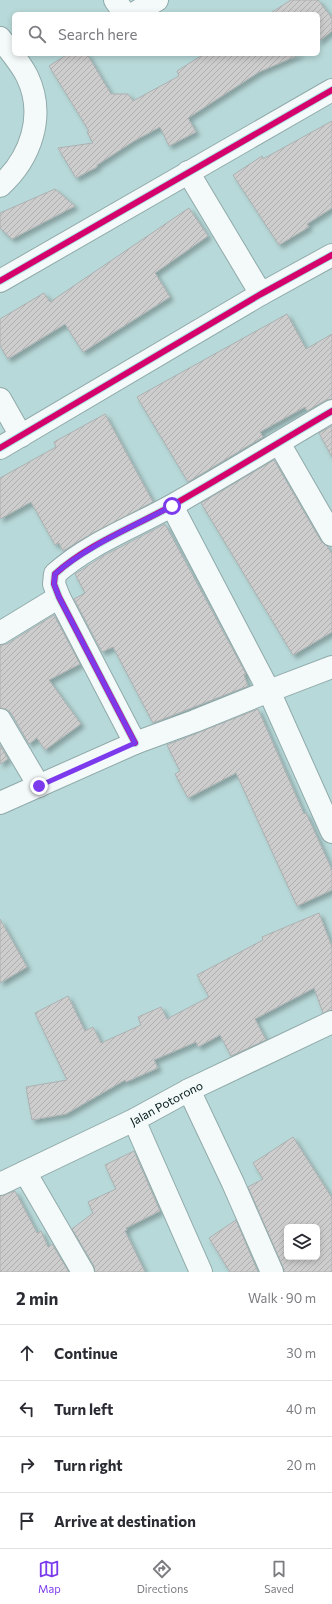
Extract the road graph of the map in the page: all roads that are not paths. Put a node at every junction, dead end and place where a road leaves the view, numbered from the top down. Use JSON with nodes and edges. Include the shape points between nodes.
{"nodes":[{"id":1,"x":115,"y":0,"type":"edge"},
{"id":2,"x":157,"y":0,"type":"edge"},
{"id":3,"x":124,"y":12,"type":"edge"},
{"id":4,"x":136,"y":12,"type":"edge"},
{"id":5,"x":0,"y":38,"type":"edge"},
{"id":6,"x":12,"y":55,"type":"edge"},
{"id":7,"x":13,"y":56,"type":"edge"},
{"id":8,"x":332,"y":90,"type":"edge"},
{"id":9,"x":188,"y":172,"type":"junction"},
{"id":10,"x":0,"y":186,"type":"edge"},
{"id":11,"x":332,"y":255,"type":"edge"},
{"id":12,"x":0,"y":281,"type":"edge"},
{"id":13,"x":261,"y":294,"type":"junction"},
{"id":14,"x":0,"y":399,"type":"edge"},
{"id":15,"x":332,"y":411,"type":"edge"},
{"id":16,"x":21,"y":436,"type":"junction"},
{"id":17,"x":279,"y":443,"type":"junction"},
{"id":18,"x":0,"y":448,"type":"edge"},
{"id":19,"x":172,"y":506,"type":"junction"},
{"id":20,"x":332,"y":536,"type":"edge"},
{"id":21,"x":59,"y":597,"type":"junction"},
{"id":22,"x":0,"y":633,"type":"edge"},
{"id":23,"x":332,"y":667,"type":"edge"},
{"id":24,"x":269,"y":691,"type":"junction"},
{"id":25,"x":0,"y":720,"type":"edge"},
{"id":26,"x":135,"y":743,"type":"junction"},
{"id":27,"x":39,"y":786,"type":"junction"},
{"id":28,"x":0,"y":803,"type":"edge"},
{"id":29,"x":332,"y":832,"type":"edge"},
{"id":30,"x":332,"y":1022,"type":"edge"},
{"id":31,"x":190,"y":1090,"type":"junction"},
{"id":32,"x":134,"y":1120,"type":"junction"},
{"id":33,"x":25,"y":1172,"type":"junction"},
{"id":34,"x":0,"y":1184,"type":"edge"},
{"id":35,"x":83,"y":1272,"type":"edge"},
{"id":36,"x":201,"y":1272,"type":"edge"},
{"id":37,"x":272,"y":1272,"type":"edge"}],
"edges":[{"from":1,"to":3,"type":"street"},
{"from":2,"to":4,"type":"street"},
{"from":5,"to":6,"type":"street"},
{"from":7,"to":10,"type":"street","via":[[27,76],[37,116],[30,146],[10,177]]},
{"from":8,"to":9,"type":"street"},
{"from":9,"to":12,"type":"street"},
{"from":9,"to":13,"type":"street"},
{"from":11,"to":13,"type":"street"},
{"from":13,"to":16,"type":"street"},
{"from":14,"to":16,"type":"street"},
{"from":15,"to":17,"type":"street"},
{"from":16,"to":18,"type":"street"},
{"from":17,"to":19,"type":"street"},
{"from":17,"to":20,"type":"street"},
{"from":19,"to":21,"type":"street","via":[[103,542],[64,566],[55,574],[54,584]]},
{"from":19,"to":24,"type":"street"},
{"from":21,"to":22,"type":"street"},
{"from":21,"to":26,"type":"street"},
{"from":23,"to":24,"type":"street"},
{"from":24,"to":26,"type":"street","via":[[195,722]]},
{"from":24,"to":29,"type":"street"},
{"from":25,"to":27,"type":"street"},
{"from":26,"to":27,"type":"street"},
{"from":27,"to":28,"type":"street"},
{"from":30,"to":31,"type":"street","name":"Jalan Potorono"},
{"from":31,"to":32,"type":"street","name":"Jalan Potorono"},
{"from":31,"to":37,"type":"street"},
{"from":32,"to":33,"type":"street","name":"Jalan Potorono"},
{"from":32,"to":36,"type":"street"},
{"from":33,"to":34,"type":"street","name":"Jalan Potorono"},
{"from":33,"to":35,"type":"street"}]}
